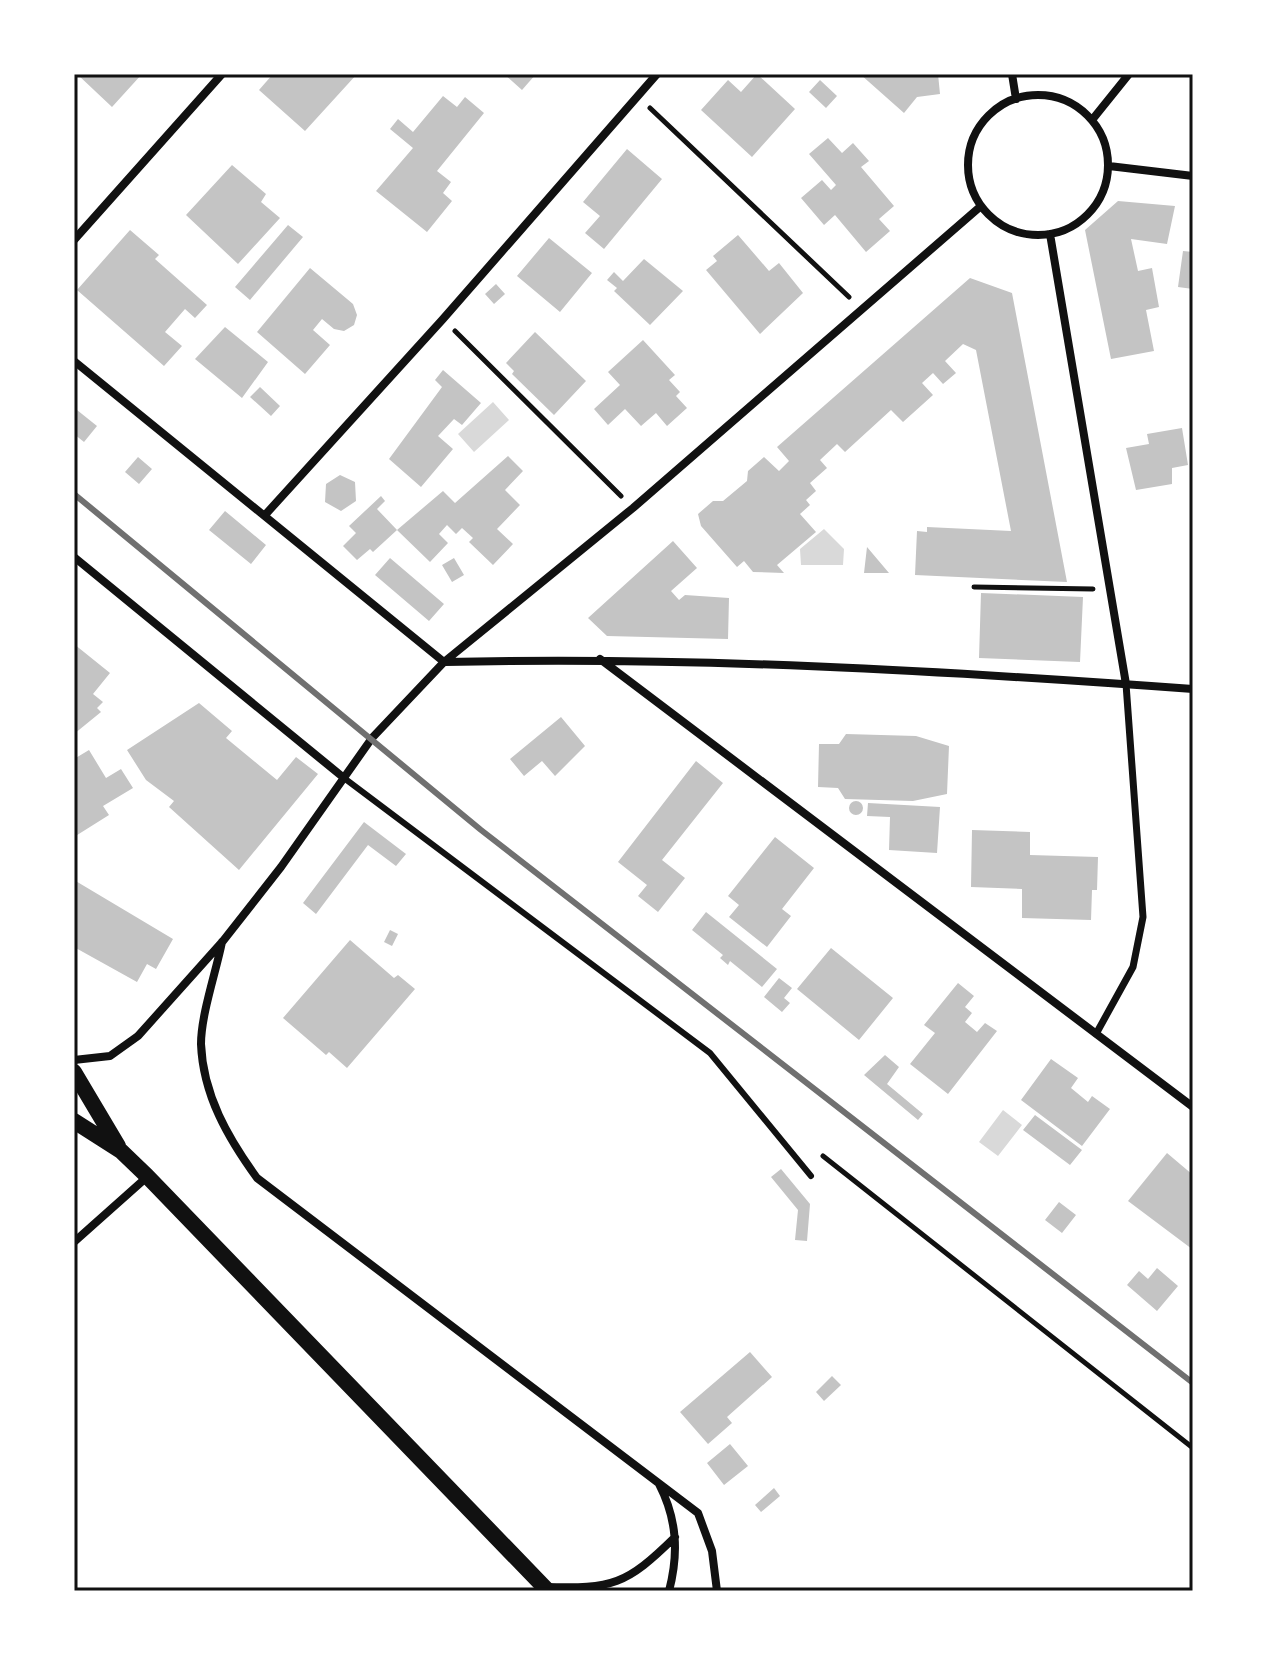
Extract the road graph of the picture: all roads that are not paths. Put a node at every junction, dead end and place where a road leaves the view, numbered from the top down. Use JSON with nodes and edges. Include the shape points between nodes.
{"nodes":[{"id":1,"x":222,"y":74,"type":"edge"},
{"id":2,"x":657,"y":74,"type":"edge"},
{"id":3,"x":1012,"y":74,"type":"edge"},
{"id":4,"x":1129,"y":74,"type":"edge"},
{"id":5,"x":1016,"y":99,"type":"junction"},
{"id":6,"x":1092,"y":120,"type":"junction"},
{"id":7,"x":1109,"y":166,"type":"junction"},
{"id":8,"x":1193,"y":176,"type":"edge"},
{"id":9,"x":981,"y":206,"type":"junction"},
{"id":10,"x":1050,"y":234,"type":"junction"},
{"id":11,"x":74,"y":240,"type":"edge"},
{"id":12,"x":74,"y":361,"type":"edge"},
{"id":13,"x":265,"y":515,"type":"junction"},
{"id":14,"x":74,"y":557,"type":"edge"},
{"id":15,"x":600,"y":659,"type":"junction"},
{"id":16,"x":444,"y":662,"type":"junction"},
{"id":17,"x":1126,"y":684,"type":"junction"},
{"id":18,"x":1193,"y":689,"type":"edge"},
{"id":19,"x":344,"y":778,"type":"junction"},
{"id":20,"x":223,"y":941,"type":"junction"},
{"id":21,"x":1096,"y":1034,"type":"junction"},
{"id":22,"x":74,"y":1060,"type":"edge"},
{"id":23,"x":74,"y":1072,"type":"edge"},
{"id":24,"x":1193,"y":1107,"type":"edge"},
{"id":25,"x":74,"y":1121,"type":"edge"},
{"id":26,"x":121,"y":1151,"type":"junction"},
{"id":27,"x":147,"y":1176,"type":"junction"},
{"id":28,"x":811,"y":1176,"type":"dead end"},
{"id":29,"x":74,"y":1242,"type":"edge"},
{"id":30,"x":657,"y":1480,"type":"junction"},
{"id":31,"x":675,"y":1537,"type":"junction"},
{"id":32,"x":546,"y":1589,"type":"edge"},
{"id":33,"x":669,"y":1591,"type":"edge"},
{"id":34,"x":717,"y":1591,"type":"edge"}],
"edges":[{"from":1,"to":11,"type":"street"},
{"from":2,"to":13,"type":"street"},
{"from":3,"to":5,"type":"street"},
{"from":4,"to":6,"type":"street"},
{"from":5,"to":6,"type":"street","via":[[1057,98]]},
{"from":5,"to":9,"type":"street","via":[[997,108],[972,143],[971,186]]},
{"from":6,"to":7,"type":"street"},
{"from":7,"to":8,"type":"street"},
{"from":7,"to":10,"type":"street","via":[[1106,185],[1091,210],[1069,228]]},
{"from":9,"to":10,"type":"street","via":[[1012,230]]},
{"from":9,"to":16,"type":"street","via":[[633,508]]},
{"from":10,"to":17,"type":"street"},
{"from":12,"to":13,"type":"street"},
{"from":13,"to":16,"type":"street"},
{"from":14,"to":19,"type":"street"},
{"from":15,"to":16,"type":"street"},
{"from":15,"to":17,"type":"street"},
{"from":15,"to":21,"type":"street"},
{"from":16,"to":19,"type":"street","via":[[372,738]]},
{"from":17,"to":18,"type":"street"},
{"from":17,"to":21,"type":"street","via":[[1143,917],[1133,967]]},
{"from":19,"to":20,"type":"street"},
{"from":19,"to":28,"type":"lane","via":[[710,1053]]},
{"from":20,"to":22,"type":"street","via":[[138,1036],[110,1056]]},
{"from":20,"to":30,"type":"street","via":[[201,1042],[206,1086],[231,1142],[257,1178]]},
{"from":21,"to":24,"type":"street"},
{"from":23,"to":26,"type":"main road"},
{"from":25,"to":26,"type":"main road"},
{"from":26,"to":27,"type":"main road"},
{"from":27,"to":29,"type":"street"},
{"from":27,"to":32,"type":"main road"},
{"from":30,"to":31,"type":"street","via":[[670,1506]]},
{"from":30,"to":34,"type":"street","via":[[698,1513],[712,1551]]},
{"from":31,"to":32,"type":"street","via":[[644,1567],[600,1588]]},
{"from":31,"to":33,"type":"street","via":[[677,1562]]}]}
